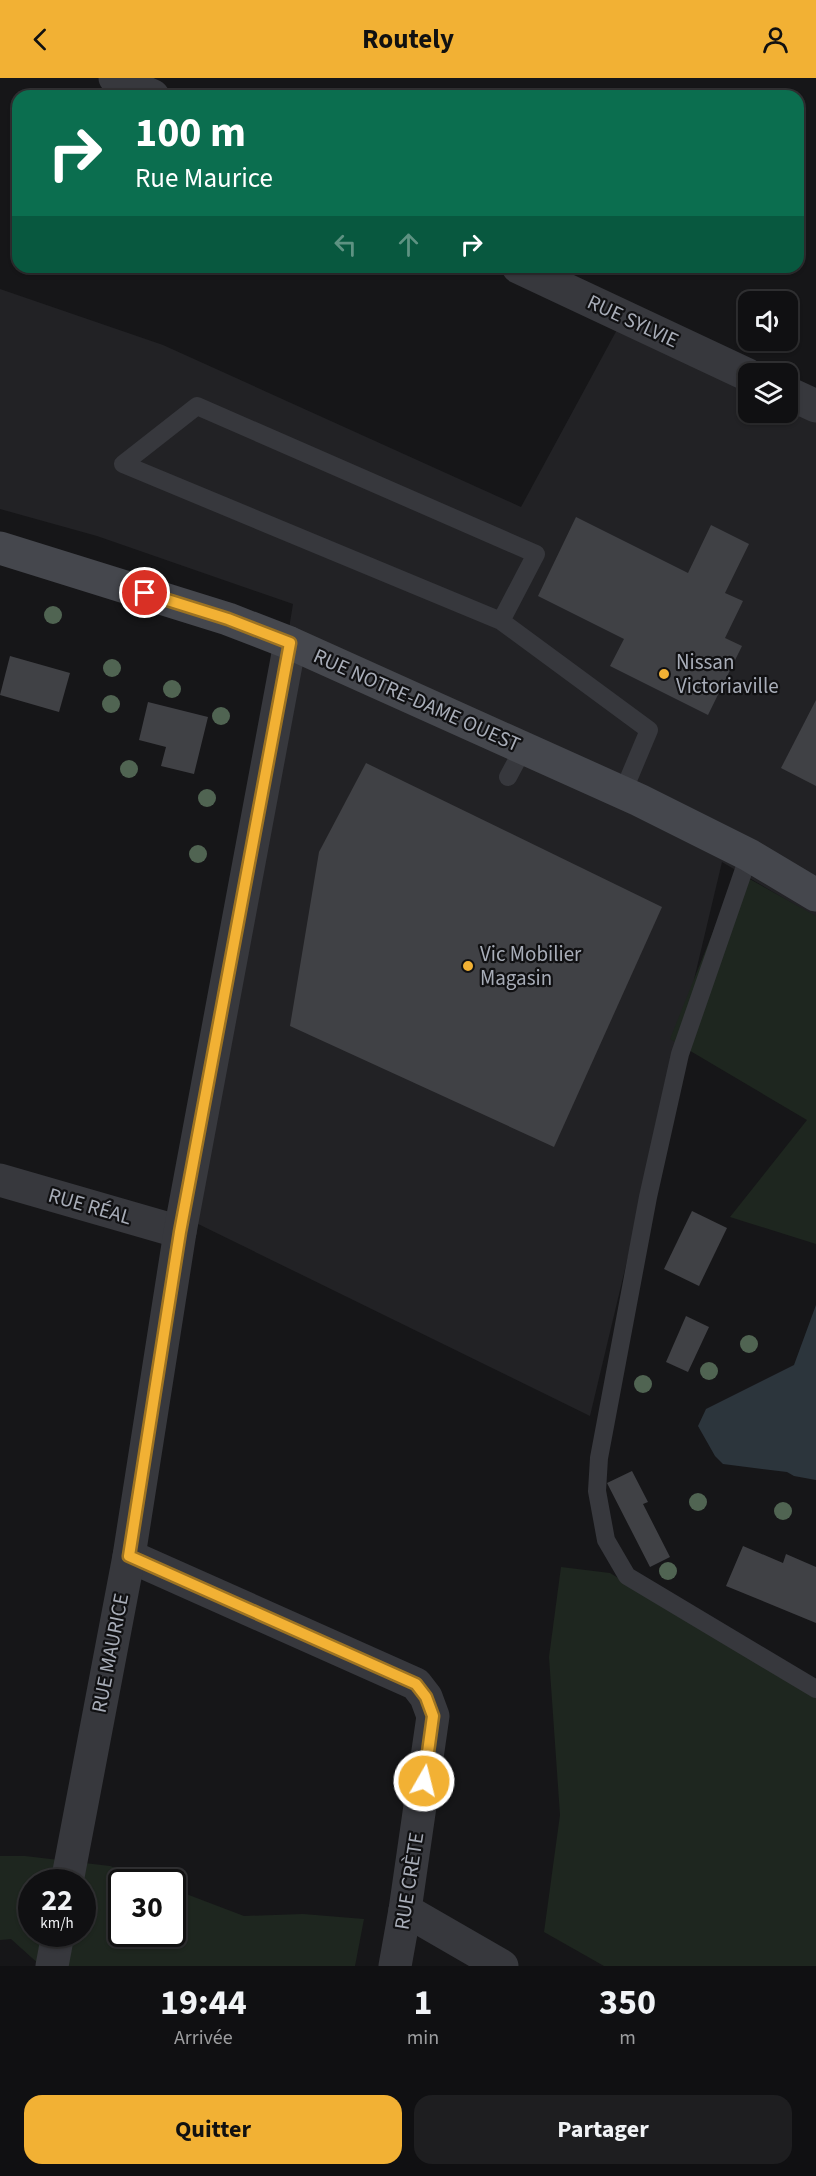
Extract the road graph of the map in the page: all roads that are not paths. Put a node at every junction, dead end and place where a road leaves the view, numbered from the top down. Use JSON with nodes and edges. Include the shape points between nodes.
{"nodes":[{"id":1,"x":115,"y":78,"type":"edge"},
{"id":2,"x":140,"y":90,"type":"edge"},
{"id":3,"x":531,"y":273,"type":"edge"},
{"id":4,"x":738,"y":370,"type":"edge"},
{"id":5,"x":798,"y":398,"type":"edge"},
{"id":6,"x":816,"y":406,"type":"edge"},
{"id":7,"x":0,"y":548,"type":"edge"},
{"id":8,"x":501,"y":621,"type":"junction"},
{"id":9,"x":290,"y":643,"type":"junction"},
{"id":10,"x":524,"y":747,"type":"junction"},
{"id":11,"x":508,"y":777,"type":"dead end"},
{"id":12,"x":623,"y":792,"type":"junction"},
{"id":13,"x":749,"y":855,"type":"junction"},
{"id":14,"x":816,"y":895,"type":"edge"},
{"id":15,"x":0,"y":1180,"type":"edge"},
{"id":16,"x":180,"y":1232,"type":"junction"},
{"id":17,"x":129,"y":1556,"type":"junction"},
{"id":18,"x":816,"y":1689,"type":"edge"},
{"id":19,"x":69,"y":1869,"type":"edge"},
{"id":20,"x":405,"y":1910,"type":"junction"},
{"id":21,"x":56,"y":1947,"type":"edge"},
{"id":22,"x":52,"y":1966,"type":"edge"},
{"id":23,"x":394,"y":1966,"type":"edge"},
{"id":24,"x":502,"y":1966,"type":"edge"}],
"edges":[{"from":1,"to":2,"type":"street"},
{"from":3,"to":4,"type":"street","name":"RUE SYLVIE"},
{"from":5,"to":6,"type":"street"},
{"from":7,"to":9,"type":"street","name":"RUE NOTRE-DAME OUEST","via":[[228,619]]},
{"from":8,"to":8,"type":"lane","via":[[156,478],[123,464],[197,406],[536,555]]},
{"from":8,"to":12,"type":"lane","via":[[649,730]]},
{"from":9,"to":10,"type":"street","name":"RUE NOTRE-DAME OUEST"},
{"from":9,"to":16,"type":"street","name":"RUE MAURICE"},
{"from":10,"to":11,"type":"lane"},
{"from":10,"to":12,"type":"street","name":"RUE NOTRE-DAME OUEST"},
{"from":12,"to":13,"type":"street","name":"RUE NOTRE-DAME OUEST"},
{"from":13,"to":14,"type":"street","name":"RUE NOTRE-DAME OUEST"},
{"from":13,"to":18,"type":"lane","via":[[680,1054],[646,1209],[599,1458],[597,1491],[606,1540],[627,1576]]},
{"from":15,"to":16,"type":"street","name":"RUE RÉAL"},
{"from":16,"to":17,"type":"street","name":"RUE MAURICE"},
{"from":17,"to":19,"type":"street","name":"RUE MAURICE"},
{"from":17,"to":20,"type":"street","name":"RUE CRÈTE","via":[[416,1684],[433,1716]]},
{"from":20,"to":23,"type":"street","name":"RUE CRÈTE"},
{"from":20,"to":24,"type":"street"},
{"from":21,"to":22,"type":"street"}]}
